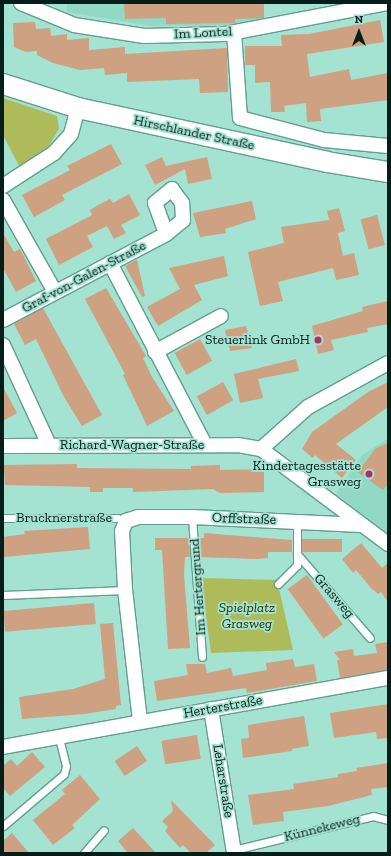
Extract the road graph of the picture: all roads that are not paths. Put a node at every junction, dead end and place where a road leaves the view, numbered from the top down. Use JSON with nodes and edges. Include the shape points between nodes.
{"nodes":[{"id":1,"x":21,"y":3,"type":"edge"},
{"id":2,"x":388,"y":3,"type":"edge"},
{"id":3,"x":234,"y":32,"type":"junction"},
{"id":4,"x":3,"y":84,"type":"edge"},
{"id":5,"x":78,"y":108,"type":"junction"},
{"id":6,"x":388,"y":146,"type":"edge"},
{"id":7,"x":388,"y":172,"type":"edge"},
{"id":8,"x":3,"y":186,"type":"edge"},
{"id":9,"x":3,"y":200,"type":"edge"},
{"id":10,"x":166,"y":234,"type":"dead end"},
{"id":11,"x":110,"y":263,"type":"junction"},
{"id":12,"x":55,"y":292,"type":"junction"},
{"id":13,"x":221,"y":316,"type":"dead end"},
{"id":14,"x":3,"y":320,"type":"edge"},
{"id":15,"x":3,"y":345,"type":"edge"},
{"id":16,"x":155,"y":352,"type":"junction"},
{"id":17,"x":388,"y":363,"type":"edge"},
{"id":18,"x":49,"y":445,"type":"junction"},
{"id":19,"x":205,"y":445,"type":"junction"},
{"id":20,"x":3,"y":446,"type":"edge"},
{"id":21,"x":261,"y":449,"type":"junction"},
{"id":22,"x":192,"y":517,"type":"junction"},
{"id":23,"x":3,"y":518,"type":"edge"},
{"id":24,"x":126,"y":521,"type":"junction"},
{"id":25,"x":297,"y":521,"type":"junction"},
{"id":26,"x":361,"y":525,"type":"junction"},
{"id":27,"x":387,"y":543,"type":"edge"},
{"id":28,"x":297,"y":554,"type":"junction"},
{"id":29,"x":278,"y":584,"type":"dead end"},
{"id":30,"x":125,"y":590,"type":"junction"},
{"id":31,"x":3,"y":595,"type":"edge"},
{"id":32,"x":370,"y":638,"type":"dead end"},
{"id":33,"x":202,"y":657,"type":"dead end"},
{"id":34,"x":388,"y":678,"type":"edge"},
{"id":35,"x":211,"y":709,"type":"junction"},
{"id":36,"x":140,"y":721,"type":"junction"},
{"id":37,"x":59,"y":737,"type":"junction"},
{"id":38,"x":3,"y":747,"type":"edge"},
{"id":39,"x":388,"y":820,"type":"edge"},
{"id":40,"x":3,"y":826,"type":"edge"},
{"id":41,"x":104,"y":830,"type":"dead end"},
{"id":42,"x":234,"y":852,"type":"edge"},
{"id":43,"x":84,"y":853,"type":"edge"}],
"edges":[{"from":1,"to":3,"type":"street","name":"Im Lontel","via":[[74,25],[137,35]]},
{"from":2,"to":3,"type":"street","name":"Im Lontel"},
{"from":3,"to":6,"type":"street","name":"Hirschlander Straße","via":[[240,118],[324,140]]},
{"from":4,"to":5,"type":"street","name":"Hirschlander Straße"},
{"from":5,"to":7,"type":"street","name":"Hirschlander Straße","via":[[322,161]]},
{"from":5,"to":8,"type":"street","via":[[71,134],[54,153]]},
{"from":9,"to":12,"type":"street"},
{"from":10,"to":11,"type":"street","name":"Graf-von-Galen-Straße"},
{"from":11,"to":12,"type":"street","name":"Graf-von-Galen-Straße"},
{"from":11,"to":16,"type":"street"},
{"from":12,"to":14,"type":"street","name":"Graf-von-Galen-Straße"},
{"from":13,"to":16,"type":"street"},
{"from":15,"to":18,"type":"street"},
{"from":16,"to":19,"type":"street"},
{"from":17,"to":21,"type":"street","via":[[308,407]]},
{"from":18,"to":19,"type":"street","name":"Richard-Wagner-Straße"},
{"from":18,"to":20,"type":"street","name":"Richard-Wagner-Straße"},
{"from":19,"to":21,"type":"street","name":"Richard-Wagner-Straße"},
{"from":21,"to":26,"type":"street"},
{"from":22,"to":24,"type":"street","name":"Orffstraße","via":[[138,516]]},
{"from":22,"to":25,"type":"street","name":"Orffstraße"},
{"from":22,"to":33,"type":"lane","name":"Im Hertergrund"},
{"from":23,"to":24,"type":"lane","name":"Brucknerstraße","via":[[117,518]]},
{"from":24,"to":30,"type":"street","name":"Brucknerstraße","via":[[122,531]]},
{"from":25,"to":26,"type":"street","name":"Orffstraße"},
{"from":25,"to":28,"type":"lane"},
{"from":26,"to":27,"type":"street"},
{"from":28,"to":29,"type":"lane","via":[[297,565]]},
{"from":28,"to":32,"type":"lane","name":"Grasweg"},
{"from":30,"to":31,"type":"lane"},
{"from":30,"to":36,"type":"street","name":"Brucknerstraße"},
{"from":34,"to":35,"type":"street","name":"Herterstraße"},
{"from":35,"to":36,"type":"street","name":"Herterstraße"},
{"from":35,"to":42,"type":"street","name":"Leharstraße"},
{"from":36,"to":37,"type":"street","name":"Herterstraße"},
{"from":37,"to":38,"type":"street","name":"Herterstraße"},
{"from":37,"to":40,"type":"lane","via":[[66,766],[64,774]]},
{"from":39,"to":42,"type":"lane","name":"Künnekeweg","via":[[372,816]]},
{"from":41,"to":43,"type":"lane"}]}
